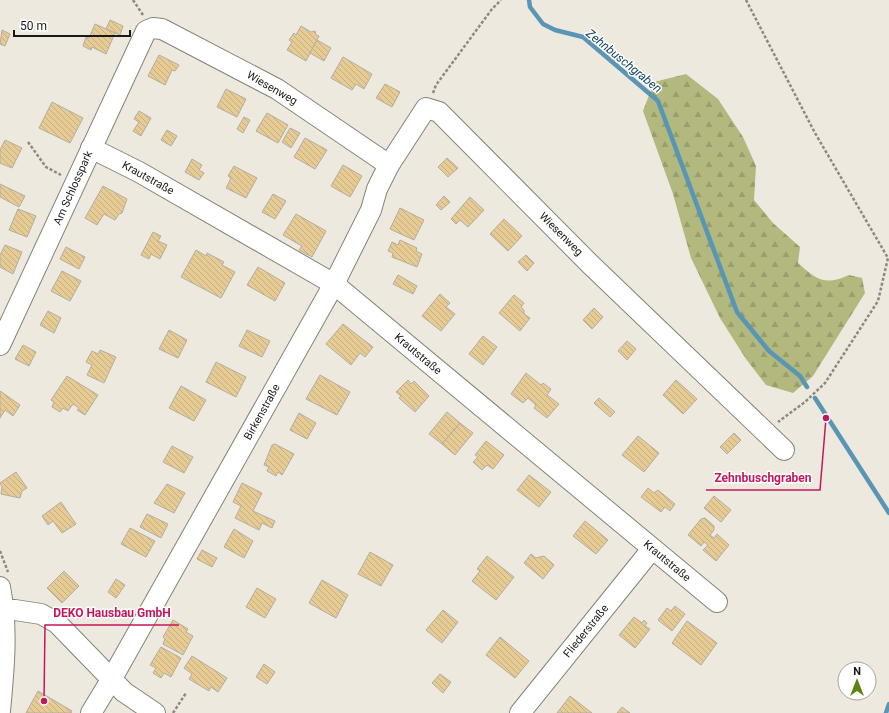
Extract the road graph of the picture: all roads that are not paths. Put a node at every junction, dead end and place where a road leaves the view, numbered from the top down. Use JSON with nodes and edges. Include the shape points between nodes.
{"nodes":[{"id":1,"x":146,"y":31,"type":"joint"},
{"id":2,"x":426,"y":108,"type":"joint"},
{"id":3,"x":91,"y":148,"type":"junction"},
{"id":4,"x":389,"y":165,"type":"junction"},
{"id":5,"x":334,"y":284,"type":"junction"},
{"id":6,"x":0,"y":345,"type":"edge"},
{"id":7,"x":784,"y":450,"type":"dead end"},
{"id":8,"x":652,"y":549,"type":"junction"},
{"id":9,"x":0,"y":587,"type":"edge"},
{"id":10,"x":716,"y":602,"type":"dead end"},
{"id":11,"x":5,"y":611,"type":"junction"},
{"id":12,"x":111,"y":680,"type":"junction"},
{"id":13,"x":0,"y":711,"type":"edge"},
{"id":14,"x":91,"y":713,"type":"edge"},
{"id":15,"x":155,"y":713,"type":"edge"},
{"id":16,"x":520,"y":713,"type":"edge"}],
"edges":[{"from":1,"to":3,"type":"street","name":"Am Schlosspark"},
{"from":1,"to":4,"type":"street","name":"Wiesenweg","via":[[153,28],[162,29],[277,89]]},
{"from":2,"to":4,"type":"street","name":"Birkenstraße"},
{"from":2,"to":7,"type":"street","name":"Wiesenweg","via":[[439,112],[590,264]]},
{"from":3,"to":5,"type":"street","name":"Krautstraße","via":[[139,172]]},
{"from":3,"to":6,"type":"street","name":"Am Schlosspark"},
{"from":4,"to":5,"type":"street","name":"Birkenstraße","via":[[377,189],[371,210]]},
{"from":5,"to":8,"type":"street","name":"Krautstraße"},
{"from":5,"to":12,"type":"street","name":"Birkenstraße"},
{"from":8,"to":10,"type":"street","name":"Krautstraße"},
{"from":8,"to":16,"type":"street","name":"Fliederstraße"},
{"from":9,"to":11,"type":"street"},
{"from":11,"to":12,"type":"street","via":[[41,614],[57,623]]},
{"from":11,"to":13,"type":"street"},
{"from":12,"to":14,"type":"street","name":"Birkenstraße"},
{"from":12,"to":15,"type":"street"}]}
